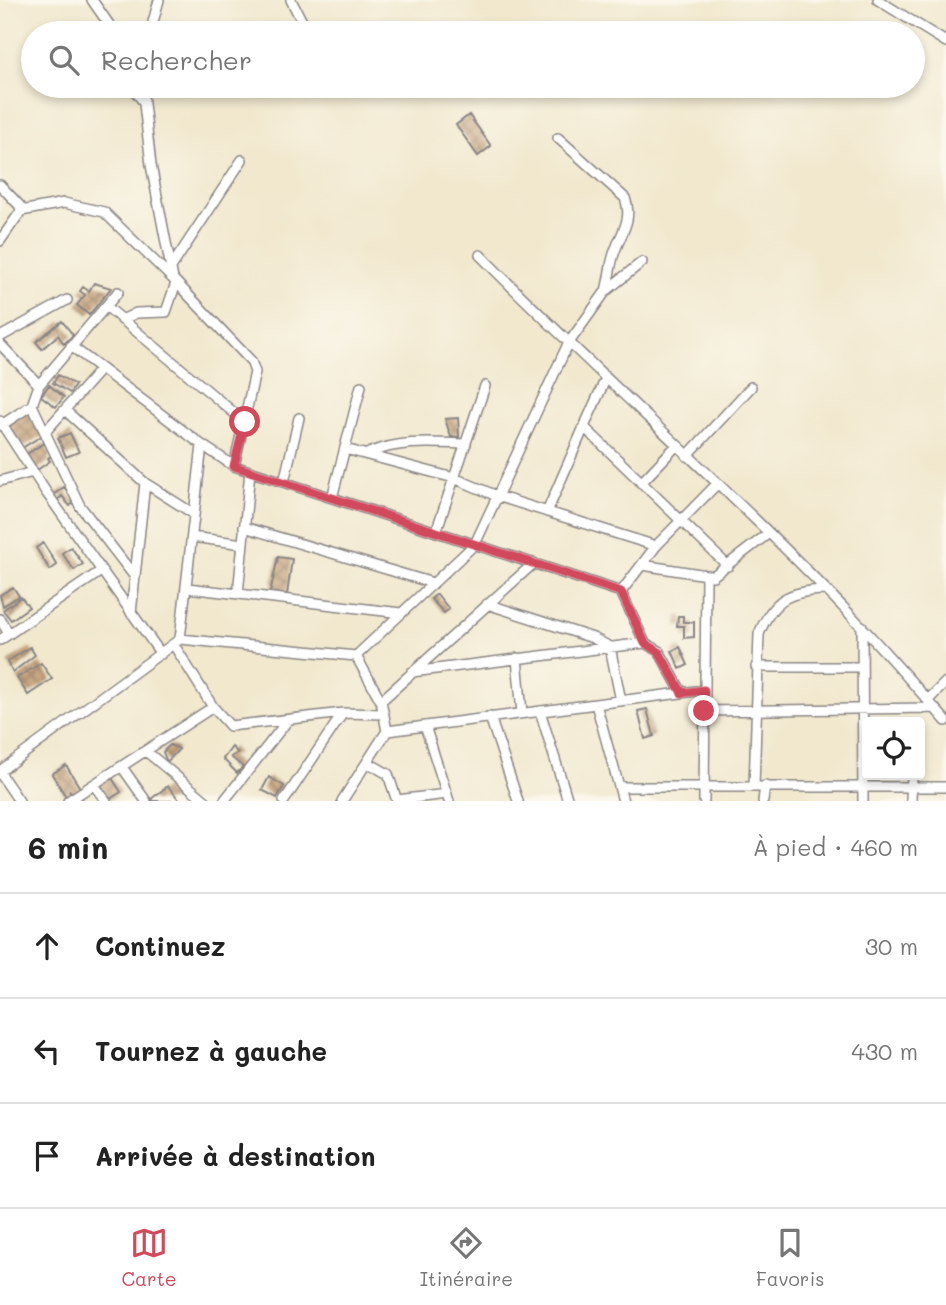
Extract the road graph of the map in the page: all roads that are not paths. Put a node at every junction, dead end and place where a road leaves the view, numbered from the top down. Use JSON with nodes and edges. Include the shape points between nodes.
{"nodes":[{"id":1,"x":92,"y":0,"type":"edge"},
{"id":2,"x":159,"y":0,"type":"edge"},
{"id":3,"x":291,"y":0,"type":"edge"},
{"id":4,"x":878,"y":0,"type":"edge"},
{"id":5,"x":107,"y":21,"type":"edge"},
{"id":6,"x":153,"y":21,"type":"edge"},
{"id":7,"x":302,"y":21,"type":"edge"},
{"id":8,"x":912,"y":21,"type":"edge"},
{"id":9,"x":925,"y":29,"type":"edge"},
{"id":10,"x":946,"y":42,"type":"edge"},
{"id":11,"x":141,"y":98,"type":"edge"},
{"id":12,"x":143,"y":98,"type":"edge"},
{"id":13,"x":143,"y":101,"type":"junction"},
{"id":14,"x":558,"y":138,"type":"dead end"},
{"id":15,"x":242,"y":160,"type":"dead end"},
{"id":16,"x":0,"y":185,"type":"edge"},
{"id":17,"x":21,"y":211,"type":"junction"},
{"id":18,"x":0,"y":241,"type":"edge"},
{"id":19,"x":480,"y":255,"type":"dead end"},
{"id":20,"x":642,"y":262,"type":"dead end"},
{"id":21,"x":172,"y":266,"type":"junction"},
{"id":22,"x":175,"y":281,"type":"junction"},
{"id":23,"x":606,"y":291,"type":"junction"},
{"id":24,"x":118,"y":292,"type":"dead end"},
{"id":25,"x":67,"y":300,"type":"dead end"},
{"id":26,"x":106,"y":306,"type":"junction"},
{"id":27,"x":122,"y":320,"type":"junction"},
{"id":28,"x":0,"y":337,"type":"edge"},
{"id":29,"x":0,"y":344,"type":"edge"},
{"id":30,"x":568,"y":344,"type":"junction"},
{"id":31,"x":71,"y":346,"type":"junction"},
{"id":32,"x":100,"y":370,"type":"junction"},
{"id":33,"x":606,"y":378,"type":"junction"},
{"id":34,"x":39,"y":385,"type":"junction"},
{"id":35,"x":361,"y":386,"type":"dead end"},
{"id":36,"x":485,"y":386,"type":"dead end"},
{"id":37,"x":751,"y":387,"type":"dead end"},
{"id":38,"x":32,"y":405,"type":"junction"},
{"id":39,"x":66,"y":411,"type":"junction"},
{"id":40,"x":299,"y":418,"type":"dead end"},
{"id":41,"x":1,"y":422,"type":"edge"},
{"id":42,"x":245,"y":422,"type":"junction"},
{"id":43,"x":583,"y":428,"type":"junction"},
{"id":44,"x":45,"y":432,"type":"junction"},
{"id":45,"x":466,"y":444,"type":"junction"},
{"id":46,"x":202,"y":445,"type":"junction"},
{"id":47,"x":677,"y":445,"type":"junction"},
{"id":48,"x":345,"y":449,"type":"junction"},
{"id":49,"x":369,"y":453,"type":"junction"},
{"id":50,"x":687,"y":456,"type":"junction"},
{"id":51,"x":234,"y":466,"type":"junction"},
{"id":52,"x":250,"y":471,"type":"junction"},
{"id":53,"x":33,"y":472,"type":"junction"},
{"id":54,"x":454,"y":478,"type":"junction"},
{"id":55,"x":0,"y":481,"type":"edge"},
{"id":56,"x":284,"y":482,"type":"junction"},
{"id":57,"x":145,"y":483,"type":"junction"},
{"id":58,"x":641,"y":483,"type":"junction"},
{"id":59,"x":717,"y":484,"type":"junction"},
{"id":60,"x":497,"y":496,"type":"junction"},
{"id":61,"x":332,"y":498,"type":"junction"},
{"id":62,"x":547,"y":512,"type":"junction"},
{"id":63,"x":194,"y":514,"type":"junction"},
{"id":64,"x":680,"y":521,"type":"junction"},
{"id":65,"x":244,"y":527,"type":"junction"},
{"id":66,"x":436,"y":531,"type":"junction"},
{"id":67,"x":769,"y":533,"type":"junction"},
{"id":68,"x":192,"y":537,"type":"junction"},
{"id":69,"x":243,"y":544,"type":"junction"},
{"id":70,"x":475,"y":544,"type":"junction"},
{"id":71,"x":656,"y":546,"type":"junction"},
{"id":72,"x":534,"y":563,"type":"junction"},
{"id":73,"x":642,"y":565,"type":"junction"},
{"id":74,"x":728,"y":566,"type":"junction"},
{"id":75,"x":101,"y":571,"type":"junction"},
{"id":76,"x":706,"y":575,"type":"junction"},
{"id":77,"x":135,"y":577,"type":"junction"},
{"id":78,"x":433,"y":583,"type":"junction"},
{"id":79,"x":188,"y":588,"type":"junction"},
{"id":80,"x":825,"y":590,"type":"junction"},
{"id":81,"x":621,"y":592,"type":"junction"},
{"id":82,"x":238,"y":594,"type":"junction"},
{"id":83,"x":487,"y":604,"type":"junction"},
{"id":84,"x":131,"y":614,"type":"junction"},
{"id":85,"x":401,"y":614,"type":"junction"},
{"id":86,"x":0,"y":618,"type":"edge"},
{"id":87,"x":862,"y":626,"type":"junction"},
{"id":88,"x":9,"y":634,"type":"junction"},
{"id":89,"x":0,"y":640,"type":"edge"},
{"id":90,"x":177,"y":642,"type":"junction"},
{"id":91,"x":645,"y":643,"type":"junction"},
{"id":92,"x":610,"y":647,"type":"junction"},
{"id":93,"x":160,"y":654,"type":"junction"},
{"id":94,"x":356,"y":656,"type":"junction"},
{"id":95,"x":517,"y":659,"type":"junction"},
{"id":96,"x":756,"y":667,"type":"junction"},
{"id":97,"x":862,"y":667,"type":"junction"},
{"id":98,"x":412,"y":672,"type":"junction"},
{"id":99,"x":946,"y":682,"type":"edge"},
{"id":100,"x":704,"y":690,"type":"junction"},
{"id":101,"x":682,"y":693,"type":"junction"},
{"id":102,"x":381,"y":701,"type":"junction"},
{"id":103,"x":621,"y":701,"type":"junction"},
{"id":104,"x":928,"y":701,"type":"junction"},
{"id":105,"x":596,"y":704,"type":"junction"},
{"id":106,"x":213,"y":707,"type":"junction"},
{"id":107,"x":935,"y":708,"type":"junction"},
{"id":108,"x":862,"y":709,"type":"junction"},
{"id":109,"x":755,"y":710,"type":"junction"},
{"id":110,"x":914,"y":710,"type":"junction"},
{"id":111,"x":540,"y":711,"type":"junction"},
{"id":112,"x":704,"y":711,"type":"junction"},
{"id":113,"x":343,"y":713,"type":"junction"},
{"id":114,"x":522,"y":713,"type":"junction"},
{"id":115,"x":384,"y":714,"type":"junction"},
{"id":116,"x":491,"y":717,"type":"junction"},
{"id":117,"x":913,"y":717,"type":"edge"},
{"id":118,"x":288,"y":720,"type":"junction"},
{"id":119,"x":946,"y":721,"type":"edge"},
{"id":120,"x":425,"y":726,"type":"junction"},
{"id":121,"x":387,"y":731,"type":"junction"},
{"id":122,"x":147,"y":752,"type":"junction"},
{"id":123,"x":367,"y":762,"type":"junction"},
{"id":124,"x":122,"y":767,"type":"junction"},
{"id":125,"x":1,"y":776,"type":"edge"},
{"id":126,"x":912,"y":780,"type":"edge"},
{"id":127,"x":94,"y":785,"type":"junction"},
{"id":128,"x":765,"y":786,"type":"junction"},
{"id":129,"x":619,"y":787,"type":"junction"},
{"id":130,"x":704,"y":787,"type":"junction"},
{"id":131,"x":754,"y":787,"type":"junction"},
{"id":132,"x":863,"y":787,"type":"junction"},
{"id":133,"x":946,"y":787,"type":"edge"},
{"id":134,"x":912,"y":788,"type":"junction"},
{"id":135,"x":448,"y":797,"type":"edge"},
{"id":136,"x":397,"y":800,"type":"edge"},
{"id":137,"x":19,"y":801,"type":"edge"},
{"id":138,"x":68,"y":801,"type":"edge"},
{"id":139,"x":106,"y":801,"type":"edge"},
{"id":140,"x":146,"y":801,"type":"edge"},
{"id":141,"x":206,"y":801,"type":"edge"},
{"id":142,"x":224,"y":801,"type":"edge"},
{"id":143,"x":284,"y":801,"type":"edge"},
{"id":144,"x":342,"y":801,"type":"edge"},
{"id":145,"x":518,"y":801,"type":"edge"},
{"id":146,"x":568,"y":801,"type":"edge"},
{"id":147,"x":623,"y":801,"type":"edge"},
{"id":148,"x":704,"y":801,"type":"edge"},
{"id":149,"x":763,"y":801,"type":"edge"},
{"id":150,"x":863,"y":801,"type":"edge"},
{"id":151,"x":911,"y":801,"type":"edge"}],
"edges":[{"from":1,"to":5,"type":"street"},
{"from":2,"to":6,"type":"street"},
{"from":3,"to":7,"type":"street"},
{"from":4,"to":8,"type":"street"},
{"from":9,"to":10,"type":"street"},
{"from":11,"to":13,"type":"street"},
{"from":12,"to":13,"type":"street"},
{"from":13,"to":21,"type":"street"},
{"from":14,"to":23,"type":"street","via":[[625,198],[629,208]]},
{"from":15,"to":21,"type":"street"},
{"from":16,"to":17,"type":"street"},
{"from":17,"to":18,"type":"street"},
{"from":17,"to":22,"type":"street","via":[[64,204],[104,212]]},
{"from":19,"to":30,"type":"street"},
{"from":20,"to":23,"type":"street"},
{"from":21,"to":22,"type":"street"},
{"from":22,"to":27,"type":"street","via":[[166,312],[136,313]]},
{"from":22,"to":42,"type":"street","via":[[251,361],[256,372]]},
{"from":23,"to":30,"type":"street"},
{"from":24,"to":26,"type":"street"},
{"from":25,"to":28,"type":"street"},
{"from":26,"to":27,"type":"street"},
{"from":26,"to":31,"type":"street"},
{"from":27,"to":42,"type":"street"},
{"from":29,"to":34,"type":"street"},
{"from":30,"to":33,"type":"street"},
{"from":30,"to":60,"type":"street"},
{"from":31,"to":32,"type":"street"},
{"from":31,"to":34,"type":"street"},
{"from":32,"to":39,"type":"street"},
{"from":32,"to":46,"type":"street"},
{"from":33,"to":43,"type":"street"},
{"from":33,"to":47,"type":"street"},
{"from":34,"to":38,"type":"street"},
{"from":35,"to":48,"type":"street"},
{"from":36,"to":45,"type":"street"},
{"from":37,"to":50,"type":"street"},
{"from":38,"to":41,"type":"street"},
{"from":38,"to":44,"type":"street"},
{"from":39,"to":44,"type":"street"},
{"from":39,"to":57,"type":"street"},
{"from":40,"to":56,"type":"street"},
{"from":41,"to":53,"type":"street"},
{"from":42,"to":51,"type":"street"},
{"from":43,"to":58,"type":"street"},
{"from":43,"to":62,"type":"street"},
{"from":44,"to":77,"type":"street","via":[[80,506]]},
{"from":45,"to":49,"type":"street","via":[[415,442]]},
{"from":45,"to":54,"type":"street"},
{"from":46,"to":51,"type":"street"},
{"from":46,"to":63,"type":"street"},
{"from":47,"to":50,"type":"street"},
{"from":47,"to":58,"type":"street"},
{"from":48,"to":49,"type":"street"},
{"from":48,"to":61,"type":"street"},
{"from":49,"to":54,"type":"street"},
{"from":50,"to":59,"type":"street"},
{"from":51,"to":52,"type":"street"},
{"from":52,"to":56,"type":"street"},
{"from":52,"to":65,"type":"street"},
{"from":53,"to":55,"type":"street"},
{"from":53,"to":75,"type":"street"},
{"from":54,"to":60,"type":"street"},
{"from":54,"to":66,"type":"street"},
{"from":56,"to":61,"type":"street"},
{"from":57,"to":63,"type":"street"},
{"from":57,"to":77,"type":"street"},
{"from":58,"to":64,"type":"street"},
{"from":59,"to":64,"type":"street"},
{"from":59,"to":67,"type":"street"},
{"from":60,"to":62,"type":"street"},
{"from":60,"to":70,"type":"street"},
{"from":61,"to":66,"type":"street"},
{"from":62,"to":71,"type":"street"},
{"from":63,"to":68,"type":"street"},
{"from":64,"to":71,"type":"street"},
{"from":64,"to":74,"type":"street"},
{"from":65,"to":69,"type":"street"},
{"from":65,"to":78,"type":"street"},
{"from":66,"to":70,"type":"street"},
{"from":67,"to":74,"type":"street"},
{"from":67,"to":80,"type":"street"},
{"from":68,"to":69,"type":"street"},
{"from":68,"to":79,"type":"street"},
{"from":69,"to":82,"type":"street"},
{"from":70,"to":72,"type":"street"},
{"from":70,"to":78,"type":"street"},
{"from":71,"to":73,"type":"street"},
{"from":72,"to":81,"type":"street"},
{"from":72,"to":83,"type":"street"},
{"from":73,"to":76,"type":"street"},
{"from":73,"to":81,"type":"street"},
{"from":74,"to":76,"type":"street","via":[[713,576]]},
{"from":75,"to":84,"type":"street"},
{"from":75,"to":88,"type":"street"},
{"from":76,"to":100,"type":"street"},
{"from":77,"to":84,"type":"street"},
{"from":78,"to":85,"type":"street"},
{"from":79,"to":82,"type":"street"},
{"from":79,"to":90,"type":"street"},
{"from":80,"to":87,"type":"street"},
{"from":80,"to":96,"type":"street","via":[[801,590],[767,613],[759,634]]},
{"from":81,"to":91,"type":"street"},
{"from":82,"to":85,"type":"street"},
{"from":83,"to":92,"type":"street"},
{"from":83,"to":98,"type":"street"},
{"from":84,"to":93,"type":"street"},
{"from":85,"to":94,"type":"street"},
{"from":86,"to":88,"type":"street"},
{"from":87,"to":97,"type":"street"},
{"from":87,"to":104,"type":"street"},
{"from":88,"to":89,"type":"street"},
{"from":90,"to":93,"type":"street"},
{"from":90,"to":94,"type":"street"},
{"from":90,"to":106,"type":"street"},
{"from":91,"to":92,"type":"street"},
{"from":91,"to":101,"type":"street","via":[[659,652]]},
{"from":92,"to":95,"type":"street"},
{"from":92,"to":103,"type":"street"},
{"from":93,"to":125,"type":"street"},
{"from":94,"to":102,"type":"street"},
{"from":95,"to":98,"type":"street"},
{"from":95,"to":114,"type":"street"},
{"from":96,"to":97,"type":"street"},
{"from":96,"to":109,"type":"street"},
{"from":97,"to":108,"type":"street"},
{"from":98,"to":102,"type":"street"},
{"from":99,"to":104,"type":"street"},
{"from":100,"to":101,"type":"street"},
{"from":100,"to":112,"type":"street"},
{"from":101,"to":103,"type":"street"},
{"from":102,"to":115,"type":"street"},
{"from":103,"to":105,"type":"street"},
{"from":104,"to":107,"type":"street"},
{"from":105,"to":111,"type":"street"},
{"from":105,"to":129,"type":"street"},
{"from":106,"to":118,"type":"street","via":[[230,726]]},
{"from":106,"to":122,"type":"street"},
{"from":107,"to":110,"type":"street"},
{"from":107,"to":119,"type":"street"},
{"from":108,"to":109,"type":"street"},
{"from":108,"to":110,"type":"street"},
{"from":108,"to":132,"type":"street"},
{"from":109,"to":112,"type":"street"},
{"from":109,"to":131,"type":"street"},
{"from":110,"to":117,"type":"street"},
{"from":111,"to":114,"type":"street"},
{"from":111,"to":146,"type":"street"},
{"from":112,"to":130,"type":"street"},
{"from":113,"to":115,"type":"street"},
{"from":113,"to":118,"type":"street"},
{"from":113,"to":143,"type":"street"},
{"from":114,"to":116,"type":"street"},
{"from":115,"to":121,"type":"street"},
{"from":116,"to":120,"type":"street"},
{"from":116,"to":145,"type":"street"},
{"from":118,"to":142,"type":"street"},
{"from":120,"to":121,"type":"street"},
{"from":120,"to":135,"type":"street"},
{"from":121,"to":123,"type":"street"},
{"from":122,"to":124,"type":"street"},
{"from":122,"to":141,"type":"street"},
{"from":123,"to":136,"type":"street","via":[[388,774]]},
{"from":123,"to":144,"type":"street"},
{"from":124,"to":127,"type":"street"},
{"from":124,"to":140,"type":"street"},
{"from":125,"to":137,"type":"street"},
{"from":126,"to":134,"type":"street"},
{"from":127,"to":138,"type":"street"},
{"from":127,"to":139,"type":"street"},
{"from":128,"to":131,"type":"street"},
{"from":128,"to":132,"type":"street"},
{"from":128,"to":149,"type":"street"},
{"from":129,"to":130,"type":"street"},
{"from":129,"to":147,"type":"street"},
{"from":130,"to":131,"type":"street"},
{"from":130,"to":148,"type":"street"},
{"from":132,"to":134,"type":"street"},
{"from":132,"to":150,"type":"street"},
{"from":133,"to":134,"type":"street"},
{"from":134,"to":151,"type":"street"},
{"from":135,"to":136,"type":"street"}]}
